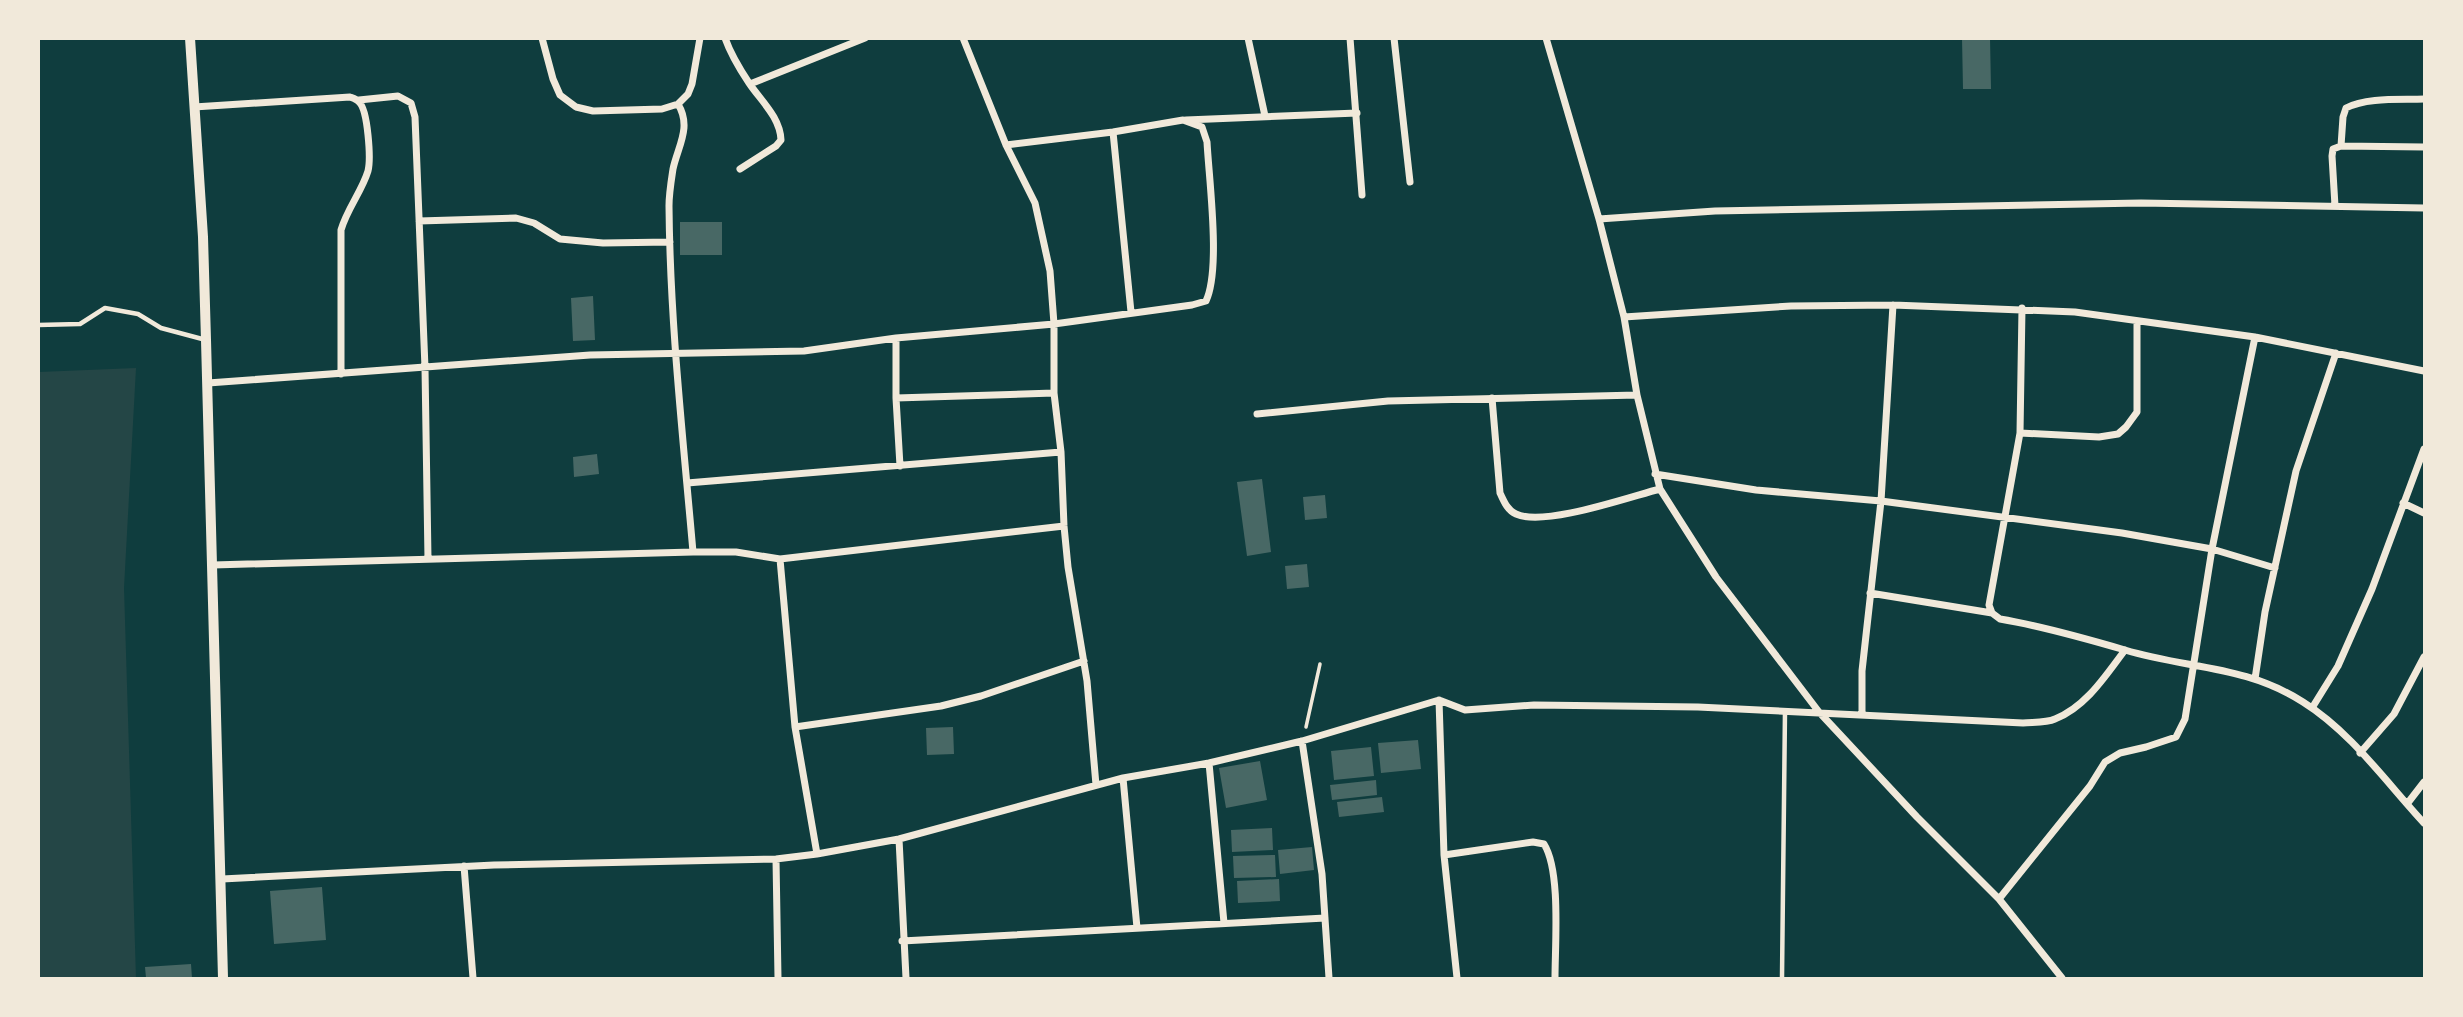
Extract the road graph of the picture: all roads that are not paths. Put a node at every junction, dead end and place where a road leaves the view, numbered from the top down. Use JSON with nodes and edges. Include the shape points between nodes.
{"nodes":[{"id":1,"x":190,"y":38,"type":"edge"},
{"id":2,"x":542,"y":38,"type":"edge"},
{"id":3,"x":700,"y":38,"type":"edge"},
{"id":4,"x":725,"y":38,"type":"edge"},
{"id":5,"x":841,"y":38,"type":"edge"},
{"id":6,"x":865,"y":38,"type":"edge"},
{"id":7,"x":963,"y":38,"type":"edge"},
{"id":8,"x":1248,"y":38,"type":"edge"},
{"id":9,"x":1350,"y":38,"type":"edge"},
{"id":10,"x":1394,"y":38,"type":"edge"},
{"id":11,"x":1546,"y":38,"type":"edge"},
{"id":12,"x":843,"y":48,"type":"junction"},
{"id":13,"x":750,"y":84,"type":"junction"},
{"id":14,"x":2424,"y":99,"type":"edge"},
{"id":15,"x":359,"y":100,"type":"junction"},
{"id":16,"x":678,"y":104,"type":"junction"},
{"id":17,"x":194,"y":107,"type":"junction"},
{"id":18,"x":1357,"y":113,"type":"junction"},
{"id":19,"x":1265,"y":116,"type":"junction"},
{"id":20,"x":1183,"y":120,"type":"junction"},
{"id":21,"x":1113,"y":132,"type":"junction"},
{"id":22,"x":1006,"y":145,"type":"junction"},
{"id":23,"x":2341,"y":146,"type":"junction"},
{"id":24,"x":2424,"y":147,"type":"edge"},
{"id":25,"x":740,"y":169,"type":"dead end"},
{"id":26,"x":1410,"y":182,"type":"dead end"},
{"id":27,"x":1362,"y":195,"type":"dead end"},
{"id":28,"x":2335,"y":206,"type":"junction"},
{"id":29,"x":2424,"y":208,"type":"edge"},
{"id":30,"x":1599,"y":219,"type":"junction"},
{"id":31,"x":419,"y":221,"type":"junction"},
{"id":32,"x":670,"y":242,"type":"junction"},
{"id":33,"x":1894,"y":304,"type":"junction"},
{"id":34,"x":2022,"y":308,"type":"junction"},
{"id":35,"x":1131,"y":312,"type":"junction"},
{"id":36,"x":1624,"y":317,"type":"junction"},
{"id":37,"x":2137,"y":321,"type":"junction"},
{"id":38,"x":1054,"y":324,"type":"junction"},
{"id":39,"x":38,"y":325,"type":"edge"},
{"id":40,"x":2255,"y":337,"type":"junction"},
{"id":41,"x":896,"y":338,"type":"junction"},
{"id":42,"x":206,"y":340,"type":"junction"},
{"id":43,"x":2336,"y":353,"type":"junction"},
{"id":44,"x":675,"y":354,"type":"junction"},
{"id":45,"x":425,"y":368,"type":"junction"},
{"id":46,"x":2424,"y":371,"type":"edge"},
{"id":47,"x":341,"y":374,"type":"junction"},
{"id":48,"x":208,"y":383,"type":"junction"},
{"id":49,"x":1054,"y":393,"type":"junction"},
{"id":50,"x":1637,"y":395,"type":"junction"},
{"id":51,"x":896,"y":398,"type":"junction"},
{"id":52,"x":1492,"y":398,"type":"junction"},
{"id":53,"x":1257,"y":414,"type":"dead end"},
{"id":54,"x":2020,"y":433,"type":"junction"},
{"id":55,"x":2424,"y":449,"type":"edge"},
{"id":56,"x":1061,"y":452,"type":"junction"},
{"id":57,"x":900,"y":466,"type":"junction"},
{"id":58,"x":1654,"y":474,"type":"junction"},
{"id":59,"x":687,"y":483,"type":"junction"},
{"id":60,"x":1660,"y":489,"type":"junction"},
{"id":61,"x":1881,"y":501,"type":"junction"},
{"id":62,"x":2403,"y":503,"type":"junction"},
{"id":63,"x":2424,"y":513,"type":"edge"},
{"id":64,"x":2006,"y":518,"type":"junction"},
{"id":65,"x":1064,"y":526,"type":"junction"},
{"id":66,"x":2211,"y":549,"type":"junction"},
{"id":67,"x":693,"y":552,"type":"junction"},
{"id":68,"x":428,"y":559,"type":"junction"},
{"id":69,"x":780,"y":559,"type":"junction"},
{"id":70,"x":213,"y":565,"type":"junction"},
{"id":71,"x":2275,"y":568,"type":"junction"},
{"id":72,"x":1870,"y":593,"type":"junction"},
{"id":73,"x":1992,"y":613,"type":"junction"},
{"id":74,"x":2125,"y":650,"type":"junction"},
{"id":75,"x":2424,"y":657,"type":"edge"},
{"id":76,"x":1084,"y":661,"type":"junction"},
{"id":77,"x":2192,"y":664,"type":"junction"},
{"id":78,"x":2255,"y":679,"type":"junction"},
{"id":79,"x":1439,"y":700,"type":"junction"},
{"id":80,"x":2312,"y":708,"type":"junction"},
{"id":81,"x":1785,"y":711,"type":"junction"},
{"id":82,"x":1819,"y":712,"type":"junction"},
{"id":83,"x":1862,"y":714,"type":"junction"},
{"id":84,"x":795,"y":727,"type":"junction"},
{"id":85,"x":1303,"y":741,"type":"junction"},
{"id":86,"x":2360,"y":753,"type":"junction"},
{"id":87,"x":1209,"y":762,"type":"junction"},
{"id":88,"x":1123,"y":778,"type":"junction"},
{"id":89,"x":2424,"y":782,"type":"edge"},
{"id":90,"x":1096,"y":785,"type":"junction"},
{"id":91,"x":2407,"y":804,"type":"junction"},
{"id":92,"x":2424,"y":823,"type":"edge"},
{"id":93,"x":899,"y":839,"type":"junction"},
{"id":94,"x":817,"y":854,"type":"junction"},
{"id":95,"x":1444,"y":855,"type":"junction"},
{"id":96,"x":776,"y":859,"type":"junction"},
{"id":97,"x":464,"y":866,"type":"junction"},
{"id":98,"x":222,"y":878,"type":"junction"},
{"id":99,"x":1999,"y":899,"type":"junction"},
{"id":100,"x":1325,"y":918,"type":"junction"},
{"id":101,"x":1224,"y":923,"type":"junction"},
{"id":102,"x":1137,"y":928,"type":"junction"},
{"id":103,"x":902,"y":941,"type":"junction"},
{"id":104,"x":223,"y":978,"type":"edge"},
{"id":105,"x":473,"y":978,"type":"edge"},
{"id":106,"x":778,"y":978,"type":"edge"},
{"id":107,"x":905,"y":978,"type":"edge"},
{"id":108,"x":1329,"y":978,"type":"edge"},
{"id":109,"x":1457,"y":978,"type":"edge"},
{"id":110,"x":1555,"y":978,"type":"edge"},
{"id":111,"x":1782,"y":978,"type":"edge"},
{"id":112,"x":2062,"y":978,"type":"edge"}],
"edges":[{"from":1,"to":17,"type":"street"},
{"from":2,"to":16,"type":"street","via":[[560,94],[576,107],[593,111],[662,109]]},
{"from":3,"to":16,"type":"street","via":[[692,84]]},
{"from":4,"to":13,"type":"street"},
{"from":5,"to":12,"type":"street"},
{"from":6,"to":12,"type":"street"},
{"from":7,"to":22,"type":"street"},
{"from":8,"to":19,"type":"street"},
{"from":9,"to":18,"type":"street"},
{"from":10,"to":26,"type":"street"},
{"from":11,"to":30,"type":"street"},
{"from":12,"to":13,"type":"street"},
{"from":13,"to":25,"type":"street","via":[[775,118],[781,140]]},
{"from":14,"to":23,"type":"street","via":[[2360,101],[2346,108]]},
{"from":15,"to":17,"type":"street"},
{"from":15,"to":31,"type":"street","via":[[398,96],[411,103]]},
{"from":15,"to":47,"type":"street","via":[[369,139],[369,169],[341,230]]},
{"from":16,"to":32,"type":"street","via":[[685,115],[684,133],[673,168]]},
{"from":17,"to":42,"type":"street"},
{"from":18,"to":19,"type":"street"},
{"from":18,"to":27,"type":"street"},
{"from":19,"to":20,"type":"street"},
{"from":20,"to":21,"type":"street"},
{"from":20,"to":35,"type":"street","via":[[1202,127],[1208,142],[1212,289],[1206,301],[1192,305]]},
{"from":21,"to":22,"type":"street"},
{"from":21,"to":35,"type":"street"},
{"from":22,"to":38,"type":"street","via":[[1035,203],[1050,271]]},
{"from":23,"to":24,"type":"street"},
{"from":23,"to":28,"type":"street","via":[[2333,149],[2332,156]]},
{"from":28,"to":29,"type":"street"},
{"from":28,"to":30,"type":"street","via":[[2113,204],[1715,211]]},
{"from":30,"to":36,"type":"street"},
{"from":31,"to":32,"type":"street","via":[[516,218],[560,239]]},
{"from":31,"to":45,"type":"street"},
{"from":32,"to":44,"type":"street"},
{"from":33,"to":34,"type":"street"},
{"from":33,"to":36,"type":"street"},
{"from":33,"to":61,"type":"street"},
{"from":34,"to":37,"type":"street"},
{"from":34,"to":54,"type":"street"},
{"from":35,"to":38,"type":"street"},
{"from":36,"to":50,"type":"street"},
{"from":37,"to":40,"type":"street"},
{"from":37,"to":54,"type":"street","via":[[2137,412],[2126,427],[2118,434],[2099,437]]},
{"from":38,"to":41,"type":"street"},
{"from":38,"to":49,"type":"street"},
{"from":39,"to":42,"type":"lane","via":[[80,324],[105,308],[138,314],[161,328]]},
{"from":40,"to":43,"type":"street"},
{"from":40,"to":66,"type":"street"},
{"from":41,"to":44,"type":"street","via":[[804,351]]},
{"from":41,"to":51,"type":"street"},
{"from":42,"to":48,"type":"street"},
{"from":43,"to":46,"type":"street"},
{"from":43,"to":71,"type":"street","via":[[2296,471]]},
{"from":44,"to":45,"type":"street","via":[[590,355]]},
{"from":44,"to":59,"type":"street"},
{"from":45,"to":47,"type":"street"},
{"from":45,"to":68,"type":"street"},
{"from":47,"to":48,"type":"street"},
{"from":48,"to":70,"type":"street"},
{"from":49,"to":51,"type":"street"},
{"from":49,"to":56,"type":"street"},
{"from":50,"to":52,"type":"street"},
{"from":50,"to":58,"type":"street"},
{"from":51,"to":57,"type":"street"},
{"from":52,"to":53,"type":"street","via":[[1388,401]]},
{"from":52,"to":60,"type":"street","via":[[1500,493],[1515,514],[1565,514]]},
{"from":54,"to":64,"type":"street"},
{"from":55,"to":62,"type":"street"},
{"from":56,"to":57,"type":"street"},
{"from":56,"to":65,"type":"street"},
{"from":57,"to":59,"type":"street"},
{"from":58,"to":60,"type":"street"},
{"from":58,"to":61,"type":"street","via":[[1756,490]]},
{"from":59,"to":67,"type":"street"},
{"from":60,"to":82,"type":"street","via":[[1716,577]]},
{"from":61,"to":64,"type":"street"},
{"from":61,"to":72,"type":"street"},
{"from":62,"to":63,"type":"street"},
{"from":62,"to":80,"type":"street","via":[[2338,666]]},
{"from":64,"to":66,"type":"street"},
{"from":64,"to":73,"type":"street","via":[[1989,605]]},
{"from":65,"to":69,"type":"street"},
{"from":65,"to":76,"type":"street"},
{"from":66,"to":71,"type":"street"},
{"from":66,"to":77,"type":"street"},
{"from":67,"to":68,"type":"street"},
{"from":67,"to":69,"type":"street"},
{"from":68,"to":70,"type":"street"},
{"from":69,"to":84,"type":"street"},
{"from":70,"to":98,"type":"street"},
{"from":71,"to":78,"type":"street"},
{"from":72,"to":73,"type":"street"},
{"from":72,"to":83,"type":"street"},
{"from":73,"to":74,"type":"street","via":[[2000,619]]},
{"from":74,"to":77,"type":"street"},
{"from":74,"to":83,"type":"street","via":[[2093,692],[2053,720],[2023,723]]},
{"from":75,"to":86,"type":"street","via":[[2395,714]]},
{"from":76,"to":84,"type":"street","via":[[941,706]]},
{"from":76,"to":90,"type":"street"},
{"from":77,"to":78,"type":"street"},
{"from":77,"to":99,"type":"street","via":[[2185,719],[2176,737],[2120,753],[2105,762]]},
{"from":78,"to":80,"type":"street"},
{"from":79,"to":81,"type":"street","via":[[1465,710],[1534,705]]},
{"from":79,"to":85,"type":"street"},
{"from":79,"to":95,"type":"street"},
{"from":80,"to":86,"type":"street"},
{"from":81,"to":82,"type":"street"},
{"from":81,"to":111,"type":"lane"},
{"from":82,"to":83,"type":"street"},
{"from":82,"to":99,"type":"street"},
{"from":84,"to":94,"type":"street"},
{"from":85,"to":87,"type":"street"},
{"from":85,"to":100,"type":"street"},
{"from":86,"to":91,"type":"street"},
{"from":87,"to":88,"type":"street"},
{"from":87,"to":101,"type":"street"},
{"from":88,"to":90,"type":"street"},
{"from":88,"to":102,"type":"street"},
{"from":89,"to":91,"type":"street"},
{"from":90,"to":93,"type":"street"},
{"from":91,"to":92,"type":"street"},
{"from":93,"to":94,"type":"street"},
{"from":93,"to":103,"type":"street"},
{"from":94,"to":96,"type":"street"},
{"from":95,"to":109,"type":"street"},
{"from":95,"to":110,"type":"street","via":[[1544,844],[1553,872]]},
{"from":96,"to":97,"type":"street"},
{"from":96,"to":106,"type":"street"},
{"from":97,"to":98,"type":"street"},
{"from":97,"to":105,"type":"street"},
{"from":98,"to":104,"type":"street"},
{"from":99,"to":112,"type":"street"},
{"from":100,"to":101,"type":"street"},
{"from":100,"to":108,"type":"street"},
{"from":101,"to":102,"type":"street"},
{"from":102,"to":103,"type":"street"},
{"from":103,"to":107,"type":"street"}]}
